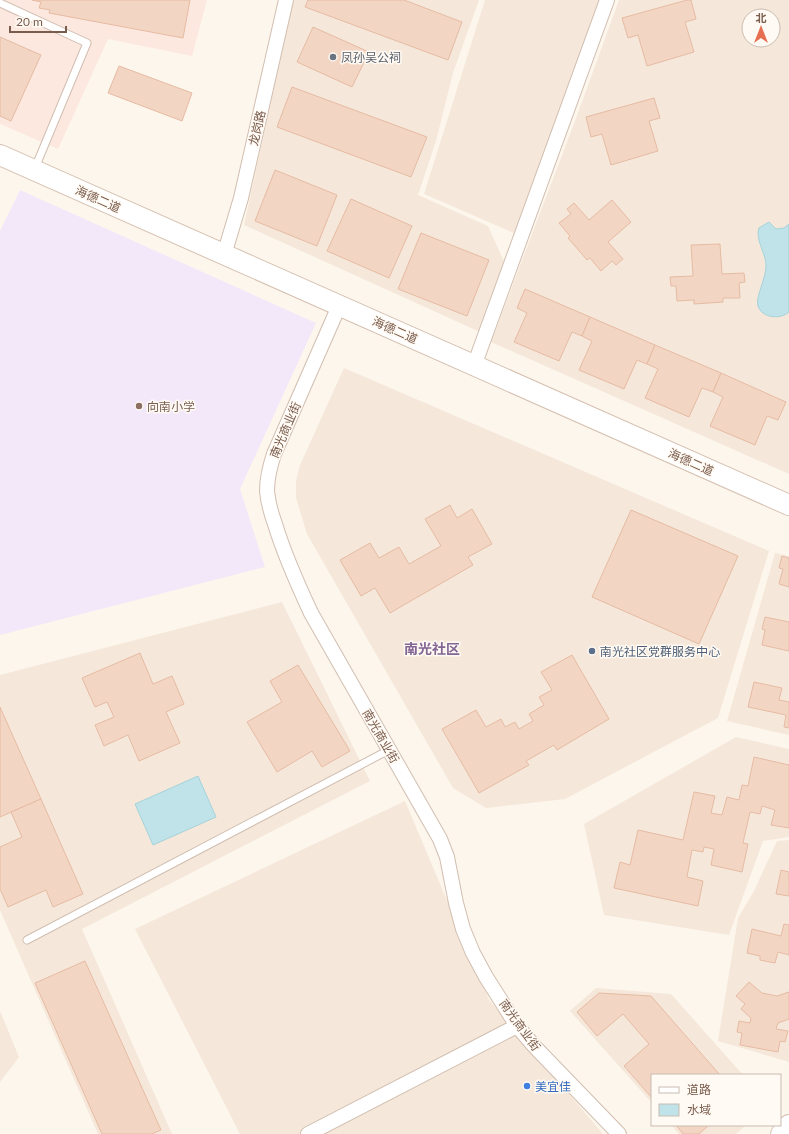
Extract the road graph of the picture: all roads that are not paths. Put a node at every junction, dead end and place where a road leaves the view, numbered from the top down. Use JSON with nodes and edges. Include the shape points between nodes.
{"nodes":[{"id":1,"x":286,"y":0,"type":"edge"},
{"id":2,"x":608,"y":0,"type":"edge"},
{"id":3,"x":0,"y":3,"type":"edge"},
{"id":4,"x":0,"y":155,"type":"edge"},
{"id":5,"x":34,"y":170,"type":"junction"},
{"id":6,"x":224,"y":255,"type":"junction"},
{"id":7,"x":339,"y":306,"type":"junction"},
{"id":8,"x":474,"y":366,"type":"junction"},
{"id":9,"x":789,"y":505,"type":"edge"},
{"id":10,"x":390,"y":750,"type":"junction"},
{"id":11,"x":27,"y":940,"type":"dead end"},
{"id":12,"x":517,"y":1026,"type":"junction"},
{"id":13,"x":789,"y":1125,"type":"edge"},
{"id":14,"x":308,"y":1134,"type":"edge"},
{"id":15,"x":618,"y":1134,"type":"edge"},
{"id":16,"x":781,"y":1134,"type":"edge"}],
"edges":[{"from":1,"to":6,"type":"street","name":"龙岗路","via":[[241,198]]},
{"from":2,"to":8,"type":"street"},
{"from":3,"to":5,"type":"lane","via":[[87,43]]},
{"from":4,"to":5,"type":"street","name":"海德二道"},
{"from":5,"to":6,"type":"street","name":"海德二道"},
{"from":6,"to":7,"type":"street","name":"海德二道"},
{"from":7,"to":8,"type":"street","name":"海德二道"},
{"from":7,"to":10,"type":"street","name":"南光商业街","via":[[274,454],[268,479],[268,504],[294,577],[311,613]]},
{"from":8,"to":9,"type":"street","name":"海德二道"},
{"from":10,"to":11,"type":"lane"},
{"from":10,"to":12,"type":"street","name":"南光商业街","via":[[440,839],[447,857],[463,928],[473,953]]},
{"from":12,"to":14,"type":"street"},
{"from":12,"to":15,"type":"street","name":"南光商业街"},
{"from":13,"to":16,"type":"street"}]}
